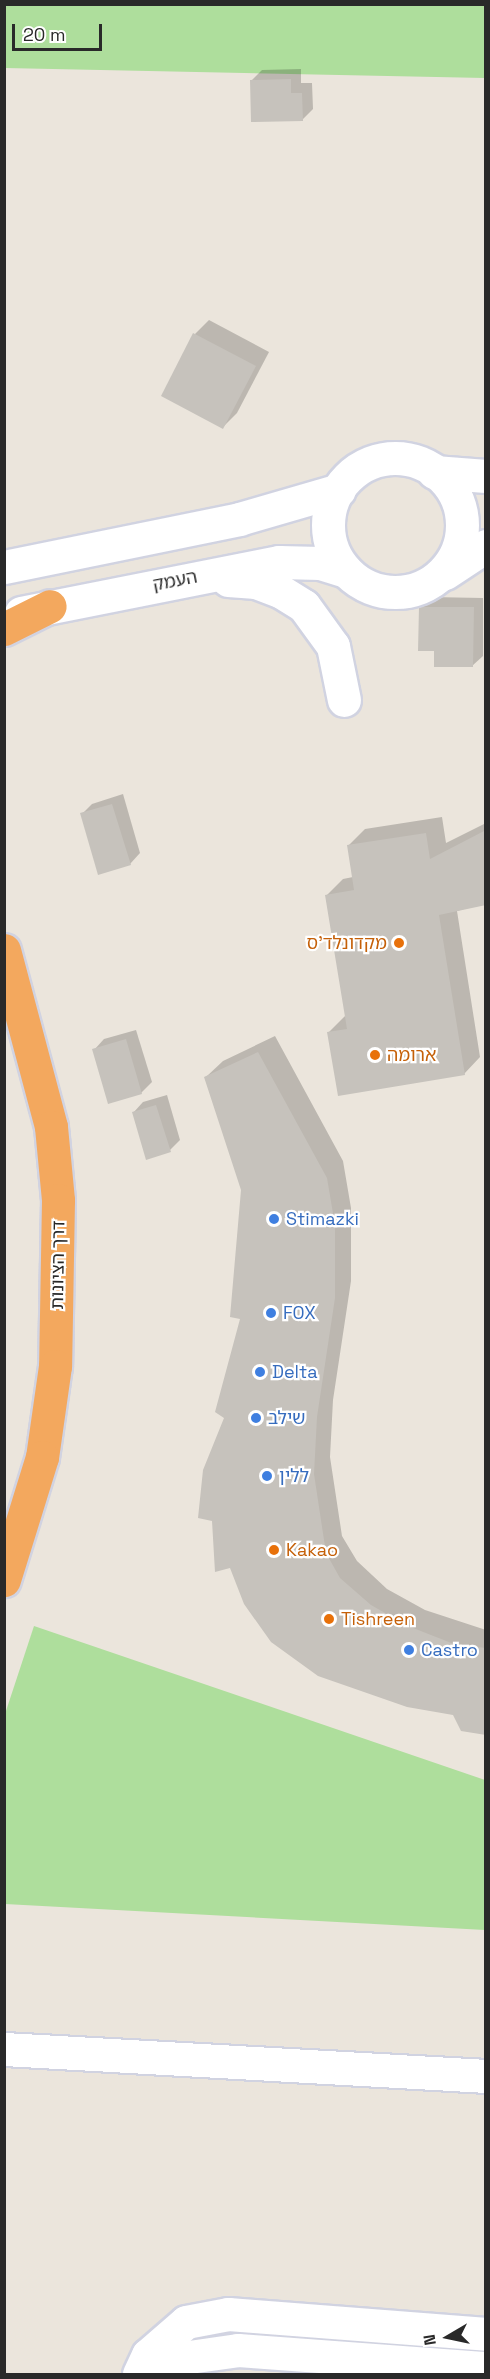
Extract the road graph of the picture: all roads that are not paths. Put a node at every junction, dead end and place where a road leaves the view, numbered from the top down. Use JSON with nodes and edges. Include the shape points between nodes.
{"nodes":[{"id":1,"x":434,"y":472,"type":"junction"},
{"id":2,"x":486,"y":476,"type":"edge"},
{"id":3,"x":339,"y":490,"type":"junction"},
{"id":4,"x":486,"y":546,"type":"edge"},
{"id":5,"x":4,"y":567,"type":"edge"},
{"id":6,"x":346,"y":571,"type":"junction"},
{"id":7,"x":441,"y":576,"type":"junction"},
{"id":8,"x":193,"y":578,"type":"junction"},
{"id":9,"x":50,"y":606,"type":"junction"},
{"id":10,"x":4,"y":618,"type":"edge"},
{"id":11,"x":4,"y":629,"type":"edge"},
{"id":12,"x":344,"y":700,"type":"dead end"},
{"id":13,"x":4,"y":950,"type":"edge"},
{"id":14,"x":4,"y":1580,"type":"edge"},
{"id":15,"x":4,"y":2049,"type":"edge"},
{"id":16,"x":486,"y":2076,"type":"edge"},
{"id":17,"x":486,"y":2334,"type":"edge"},
{"id":18,"x":486,"y":2368,"type":"edge"},
{"id":19,"x":139,"y":2374,"type":"edge"},
{"id":20,"x":173,"y":2374,"type":"edge"}],
"edges":[{"from":1,"to":2,"type":"main road"},
{"from":1,"to":3,"type":"main road","via":[[404,458],[390,458],[367,464],[348,477]]},
{"from":1,"to":7,"type":"main road","via":[[456,495],[462,518],[455,557]]},
{"from":3,"to":5,"type":"main road","via":[[274,511]]},
{"from":3,"to":6,"type":"main road","via":[[328,519],[328,534],[334,556]]},
{"from":4,"to":7,"type":"main road","via":[[467,555]]},
{"from":6,"to":7,"type":"main road","via":[[375,591],[398,594],[421,589]]},
{"from":6,"to":8,"type":"main road","name":"העמק","via":[[320,562],[279,562]]},
{"from":8,"to":9,"type":"main road","name":"העמק"},
{"from":8,"to":12,"type":"main road","via":[[256,582],[304,606],[333,646]]},
{"from":9,"to":10,"type":"main road","name":"העמק"},
{"from":9,"to":11,"type":"highway"},
{"from":13,"to":14,"type":"highway","name":"דרך הציונות","via":[[51,1127],[58,1200],[58,1295],[55,1366],[42,1457]]},
{"from":15,"to":16,"type":"main road"},
{"from":17,"to":19,"type":"main road","via":[[228,2314],[186,2322],[148,2355]]},
{"from":18,"to":20,"type":"main road","via":[[238,2350],[189,2357]]}]}
